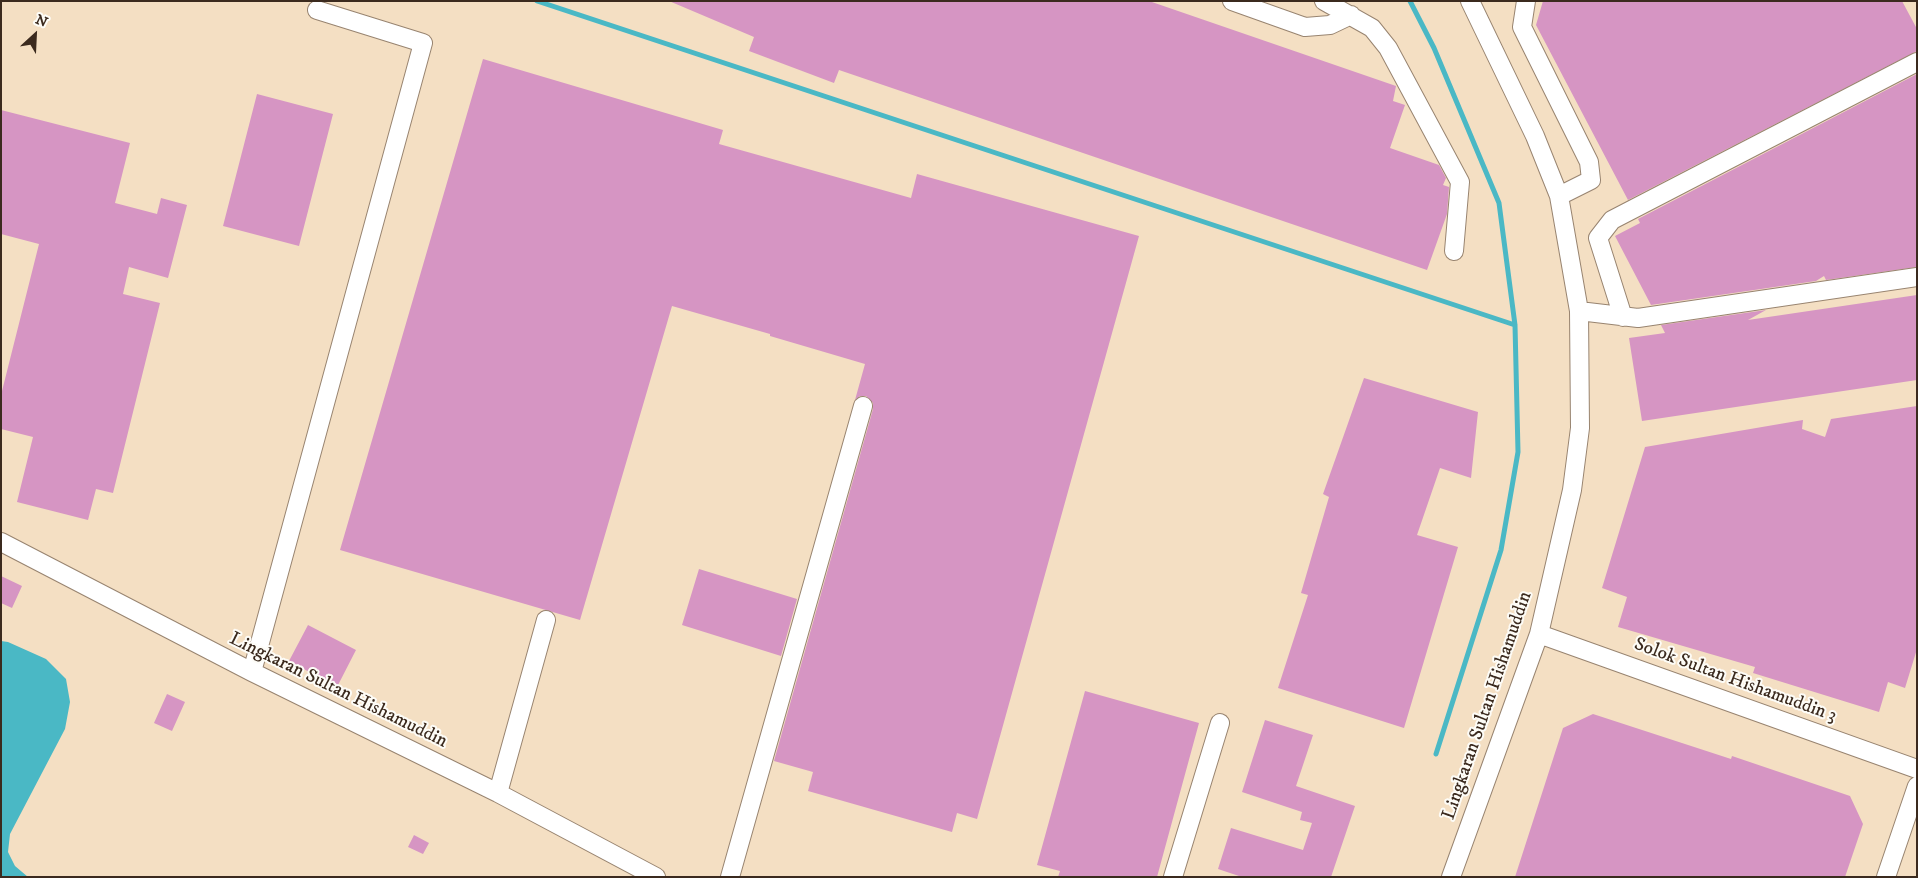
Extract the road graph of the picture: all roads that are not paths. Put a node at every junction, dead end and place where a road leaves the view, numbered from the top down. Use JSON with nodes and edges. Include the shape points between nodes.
{"nodes":[{"id":1,"x":1232,"y":1,"type":"edge"},
{"id":2,"x":1324,"y":1,"type":"edge"},
{"id":3,"x":1470,"y":1,"type":"edge"},
{"id":4,"x":1526,"y":1,"type":"edge"},
{"id":5,"x":316,"y":10,"type":"dead end"},
{"id":6,"x":1351,"y":15,"type":"junction"},
{"id":7,"x":1917,"y":62,"type":"edge"},
{"id":8,"x":1559,"y":196,"type":"junction"},
{"id":9,"x":1454,"y":251,"type":"dead end"},
{"id":10,"x":1917,"y":277,"type":"edge"},
{"id":11,"x":1579,"y":311,"type":"junction"},
{"id":12,"x":1622,"y":317,"type":"junction"},
{"id":13,"x":863,"y":406,"type":"dead end"},
{"id":14,"x":1,"y":542,"type":"edge"},
{"id":15,"x":546,"y":620,"type":"dead end"},
{"id":16,"x":1539,"y":634,"type":"junction"},
{"id":17,"x":252,"y":672,"type":"junction"},
{"id":18,"x":1220,"y":724,"type":"dead end"},
{"id":19,"x":1917,"y":769,"type":"edge"},
{"id":20,"x":1917,"y":786,"type":"edge"},
{"id":21,"x":498,"y":793,"type":"junction"},
{"id":22,"x":656,"y":877,"type":"edge"},
{"id":23,"x":730,"y":877,"type":"edge"},
{"id":24,"x":1173,"y":877,"type":"edge"},
{"id":25,"x":1451,"y":877,"type":"edge"},
{"id":26,"x":1886,"y":877,"type":"edge"}],
"edges":[{"from":1,"to":6,"type":"street","via":[[1305,27],[1330,25]]},
{"from":2,"to":6,"type":"street"},
{"from":3,"to":8,"type":"street","name":"Lingkaran Sultan Hishamuddin","via":[[1535,136]]},
{"from":4,"to":8,"type":"street","via":[[1522,27],[1589,162],[1591,180]]},
{"from":5,"to":17,"type":"street","via":[[423,43]]},
{"from":6,"to":9,"type":"street","via":[[1372,28],[1388,48],[1460,182]]},
{"from":7,"to":12,"type":"street","via":[[1612,220],[1598,238]]},
{"from":8,"to":11,"type":"street","name":"Lingkaran Sultan Hishamuddin"},
{"from":10,"to":12,"type":"street","via":[[1638,318]]},
{"from":11,"to":12,"type":"street"},
{"from":11,"to":16,"type":"street","name":"Lingkaran Sultan Hishamuddin","via":[[1580,428],[1572,490]]},
{"from":13,"to":23,"type":"street"},
{"from":14,"to":17,"type":"street","name":"Lingkaran Sultan Hishamuddin"},
{"from":15,"to":21,"type":"street"},
{"from":16,"to":19,"type":"street","name":"Solok Sultan Hishamuddin 3"},
{"from":16,"to":25,"type":"street","name":"Lingkaran Sultan Hishamuddin"},
{"from":17,"to":21,"type":"street","name":"Lingkaran Sultan Hishamuddin"},
{"from":18,"to":24,"type":"street"},
{"from":20,"to":26,"type":"street"},
{"from":21,"to":22,"type":"street","name":"Lingkaran Sultan Hishamuddin"}]}
